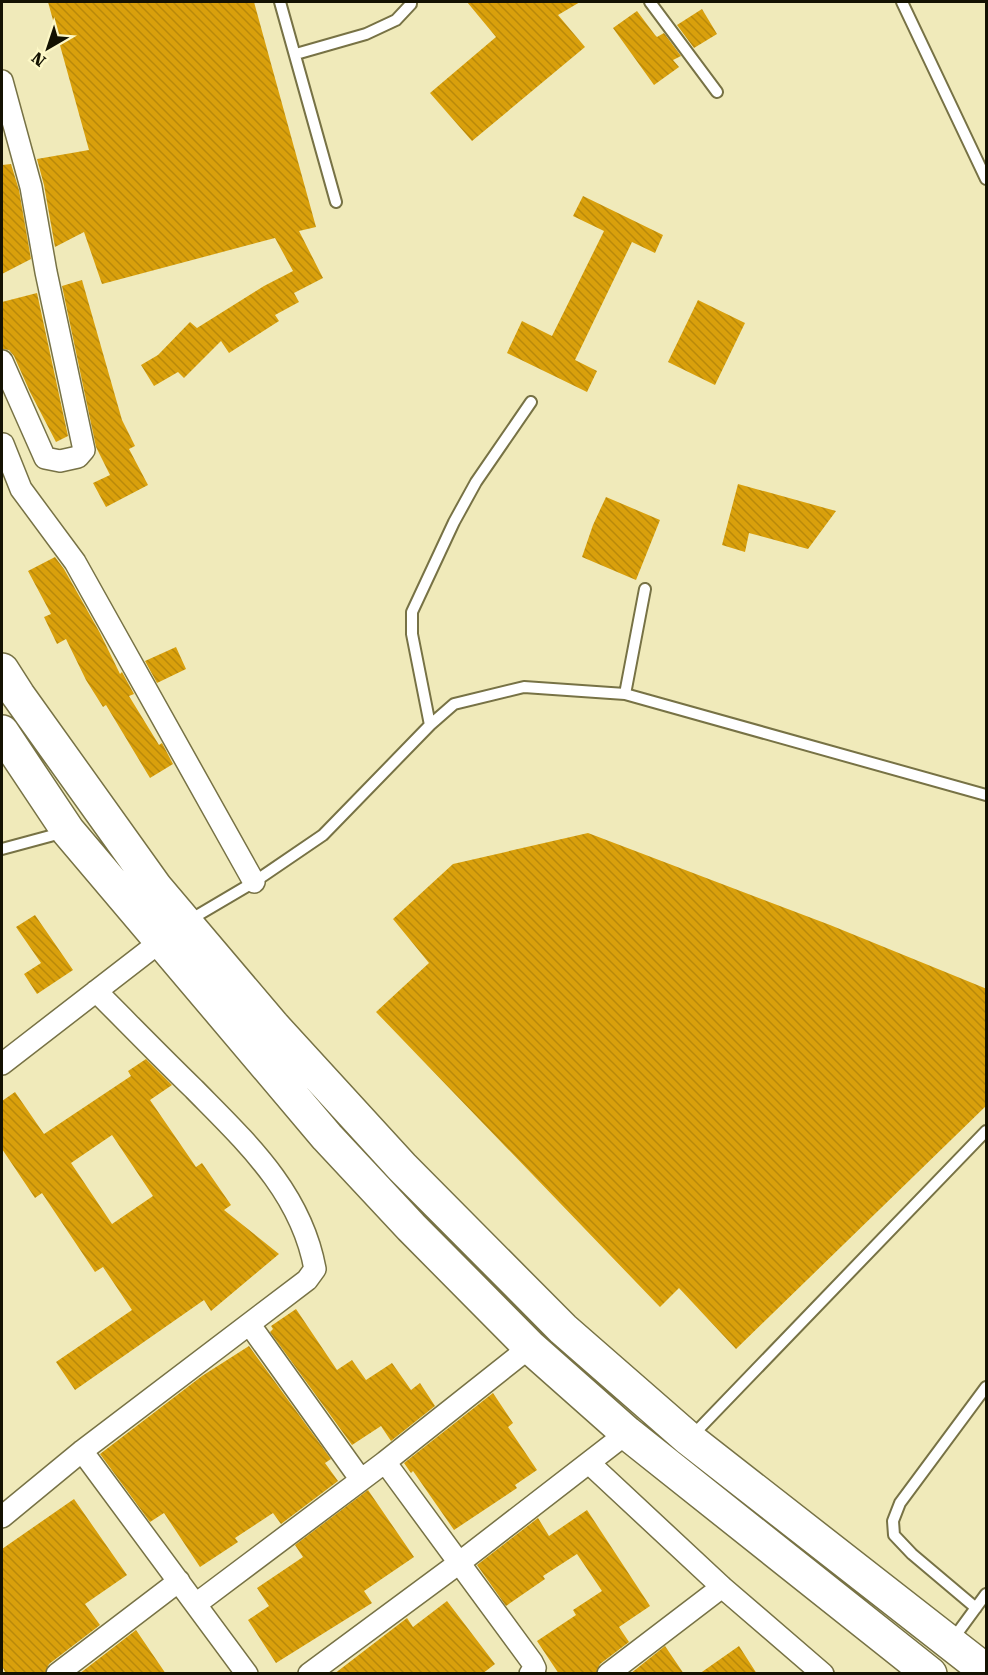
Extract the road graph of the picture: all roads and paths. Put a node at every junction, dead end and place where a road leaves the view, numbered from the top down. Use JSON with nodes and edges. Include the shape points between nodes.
{"nodes":[{"id":1,"x":280,"y":2,"type":"edge"},
{"id":2,"x":411,"y":2,"type":"edge"},
{"id":3,"x":650,"y":2,"type":"edge"},
{"id":4,"x":902,"y":2,"type":"edge"},
{"id":5,"x":296,"y":54,"type":"junction"},
{"id":6,"x":2,"y":81,"type":"edge"},
{"id":7,"x":717,"y":92,"type":"dead end"},
{"id":8,"x":987,"y":179,"type":"edge"},
{"id":9,"x":336,"y":202,"type":"dead end"},
{"id":10,"x":2,"y":361,"type":"edge"},
{"id":11,"x":531,"y":402,"type":"dead end"},
{"id":12,"x":2,"y":443,"type":"edge"},
{"id":13,"x":45,"y":458,"type":"junction"},
{"id":14,"x":645,"y":589,"type":"dead end"},
{"id":15,"x":2,"y":670,"type":"edge"},
{"id":16,"x":625,"y":694,"type":"junction"},
{"id":17,"x":430,"y":725,"type":"junction"},
{"id":18,"x":5,"y":743,"type":"edge"},
{"id":19,"x":987,"y":795,"type":"edge"},
{"id":20,"x":68,"y":831,"type":"junction"},
{"id":21,"x":2,"y":849,"type":"edge"},
{"id":22,"x":254,"y":882,"type":"junction"},
{"id":23,"x":173,"y":932,"type":"junction"},
{"id":24,"x":96,"y":991,"type":"junction"},
{"id":25,"x":2,"y":1064,"type":"edge"},
{"id":26,"x":987,"y":1131,"type":"edge"},
{"id":27,"x":250,"y":1325,"type":"junction"},
{"id":28,"x":530,"y":1347,"type":"junction"},
{"id":29,"x":987,"y":1387,"type":"edge"},
{"id":30,"x":627,"y":1433,"type":"junction"},
{"id":31,"x":689,"y":1439,"type":"junction"},
{"id":32,"x":82,"y":1450,"type":"junction"},
{"id":33,"x":385,"y":1462,"type":"junction"},
{"id":34,"x":589,"y":1463,"type":"junction"},
{"id":35,"x":361,"y":1480,"type":"junction"},
{"id":36,"x":2,"y":1517,"type":"edge"},
{"id":37,"x":459,"y":1563,"type":"junction"},
{"id":38,"x":179,"y":1581,"type":"junction"},
{"id":39,"x":722,"y":1587,"type":"junction"},
{"id":40,"x":987,"y":1594,"type":"edge"},
{"id":41,"x":196,"y":1604,"type":"junction"},
{"id":42,"x":976,"y":1608,"type":"junction"},
{"id":43,"x":950,"y":1642,"type":"junction"},
{"id":44,"x":987,"y":1671,"type":"edge"},
{"id":45,"x":57,"y":1674,"type":"edge"},
{"id":46,"x":247,"y":1674,"type":"edge"},
{"id":47,"x":309,"y":1674,"type":"edge"},
{"id":48,"x":530,"y":1674,"type":"edge"},
{"id":49,"x":609,"y":1674,"type":"edge"},
{"id":50,"x":823,"y":1674,"type":"edge"},
{"id":51,"x":930,"y":1674,"type":"edge"}],
"edges":[{"from":1,"to":5,"type":"lane"},
{"from":2,"to":5,"type":"lane","via":[[396,20],[386,25]]},
{"from":3,"to":7,"type":"lane"},
{"from":4,"to":8,"type":"lane"},
{"from":5,"to":9,"type":"lane"},
{"from":6,"to":13,"type":"street","via":[[31,187],[84,450],[78,457],[60,461]]},
{"from":10,"to":13,"type":"street"},
{"from":11,"to":17,"type":"lane","via":[[476,482],[412,612],[412,634]]},
{"from":12,"to":13,"type":"street","via":[[15,451]]},
{"from":12,"to":22,"type":"street","via":[[21,489],[75,562]]},
{"from":14,"to":16,"type":"lane"},
{"from":15,"to":23,"type":"highway","via":[[156,888]]},
{"from":16,"to":17,"type":"lane","via":[[524,687],[454,704]]},
{"from":16,"to":19,"type":"lane"},
{"from":17,"to":22,"type":"lane","via":[[323,835]]},
{"from":18,"to":20,"type":"highway"},
{"from":20,"to":21,"type":"lane"},
{"from":20,"to":23,"type":"highway"},
{"from":22,"to":23,"type":"lane"},
{"from":23,"to":24,"type":"street"},
{"from":23,"to":28,"type":"highway","via":[[327,1137]]},
{"from":23,"to":31,"type":"highway","via":[[273,1026],[402,1167],[563,1329]]},
{"from":24,"to":25,"type":"street"},
{"from":24,"to":27,"type":"street","via":[[252,1148],[288,1195],[312,1252],[315,1269],[307,1280]]},
{"from":26,"to":31,"type":"lane"},
{"from":27,"to":32,"type":"street"},
{"from":27,"to":35,"type":"street"},
{"from":28,"to":30,"type":"highway"},
{"from":28,"to":33,"type":"street"},
{"from":29,"to":42,"type":"lane","via":[[900,1503],[893,1521],[894,1535],[912,1554]]},
{"from":30,"to":34,"type":"street"},
{"from":30,"to":51,"type":"highway"},
{"from":31,"to":43,"type":"highway"},
{"from":32,"to":36,"type":"street"},
{"from":32,"to":38,"type":"street"},
{"from":33,"to":35,"type":"street"},
{"from":33,"to":37,"type":"street"},
{"from":34,"to":37,"type":"street"},
{"from":34,"to":39,"type":"street"},
{"from":35,"to":41,"type":"street"},
{"from":37,"to":47,"type":"street"},
{"from":37,"to":48,"type":"street","via":[[532,1662],[535,1668]]},
{"from":38,"to":41,"type":"street"},
{"from":38,"to":45,"type":"street"},
{"from":39,"to":49,"type":"street"},
{"from":39,"to":50,"type":"street"},
{"from":40,"to":42,"type":"lane"},
{"from":41,"to":46,"type":"street"},
{"from":42,"to":43,"type":"lane"},
{"from":43,"to":44,"type":"highway"}]}
